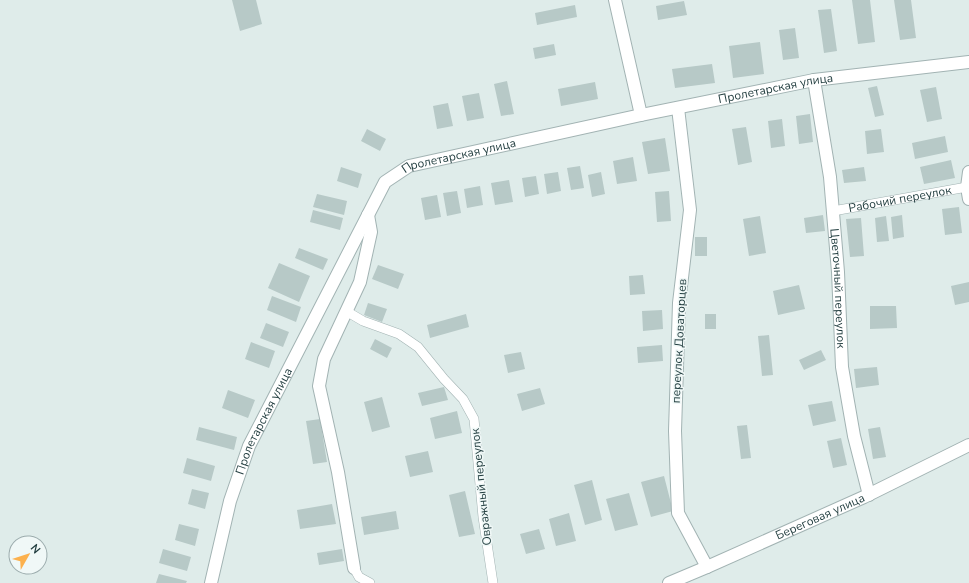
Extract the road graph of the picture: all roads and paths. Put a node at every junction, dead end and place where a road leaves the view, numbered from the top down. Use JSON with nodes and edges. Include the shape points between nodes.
{"nodes":[{"id":1,"x":615,"y":0,"type":"edge"},
{"id":2,"x":969,"y":62,"type":"edge"},
{"id":3,"x":814,"y":80,"type":"junction"},
{"id":4,"x":678,"y":108,"type":"junction"},
{"id":5,"x":641,"y":115,"type":"junction"},
{"id":6,"x":969,"y":172,"type":"edge"},
{"id":7,"x":968,"y":193,"type":"edge"},
{"id":8,"x":833,"y":211,"type":"junction"},
{"id":9,"x":368,"y":215,"type":"junction"},
{"id":10,"x":346,"y":311,"type":"junction"},
{"id":11,"x":969,"y":445,"type":"edge"},
{"id":12,"x":870,"y":495,"type":"junction"},
{"id":13,"x":707,"y":567,"type":"junction"},
{"id":14,"x":354,"y":568,"type":"joint"},
{"id":15,"x":211,"y":583,"type":"edge"},
{"id":16,"x":370,"y":583,"type":"edge"},
{"id":17,"x":493,"y":583,"type":"edge"},
{"id":18,"x":669,"y":583,"type":"edge"}],
"edges":[{"from":1,"to":5,"type":"street"},
{"from":2,"to":3,"type":"street","name":"Пролетарская улица"},
{"from":3,"to":4,"type":"street","name":"Пролетарская улица"},
{"from":3,"to":8,"type":"street","name":"Цветочный переулок"},
{"from":4,"to":5,"type":"street","name":"Пролетарская улица"},
{"from":4,"to":13,"type":"street","name":"переулок Доваторцев","via":[[690,210],[679,311],[675,431],[678,513]]},
{"from":5,"to":9,"type":"street","name":"Пролетарская улица","via":[[409,166],[385,182]]},
{"from":6,"to":7,"type":"street","name":"Рабочий переулок"},
{"from":7,"to":8,"type":"lane","name":"Рабочий переулок"},
{"from":8,"to":12,"type":"street","name":"Цветочный переулок","via":[[842,367],[854,436]]},
{"from":9,"to":10,"type":"street","via":[[371,232],[360,282]]},
{"from":9,"to":15,"type":"street","name":"Пролетарская улица","via":[[250,446],[230,501]]},
{"from":10,"to":14,"type":"street","via":[[324,359],[319,386],[338,472]]},
{"from":10,"to":17,"type":"lane","name":"Овражный переулок","via":[[363,321],[399,334],[418,347],[463,399],[474,419],[483,517]]},
{"from":11,"to":12,"type":"street","name":"Береговая улица"},
{"from":12,"to":13,"type":"street","name":"Береговая улица"},
{"from":13,"to":18,"type":"street","name":"Береговая улица"},
{"from":14,"to":16,"type":"lane","via":[[359,577]]}]}
